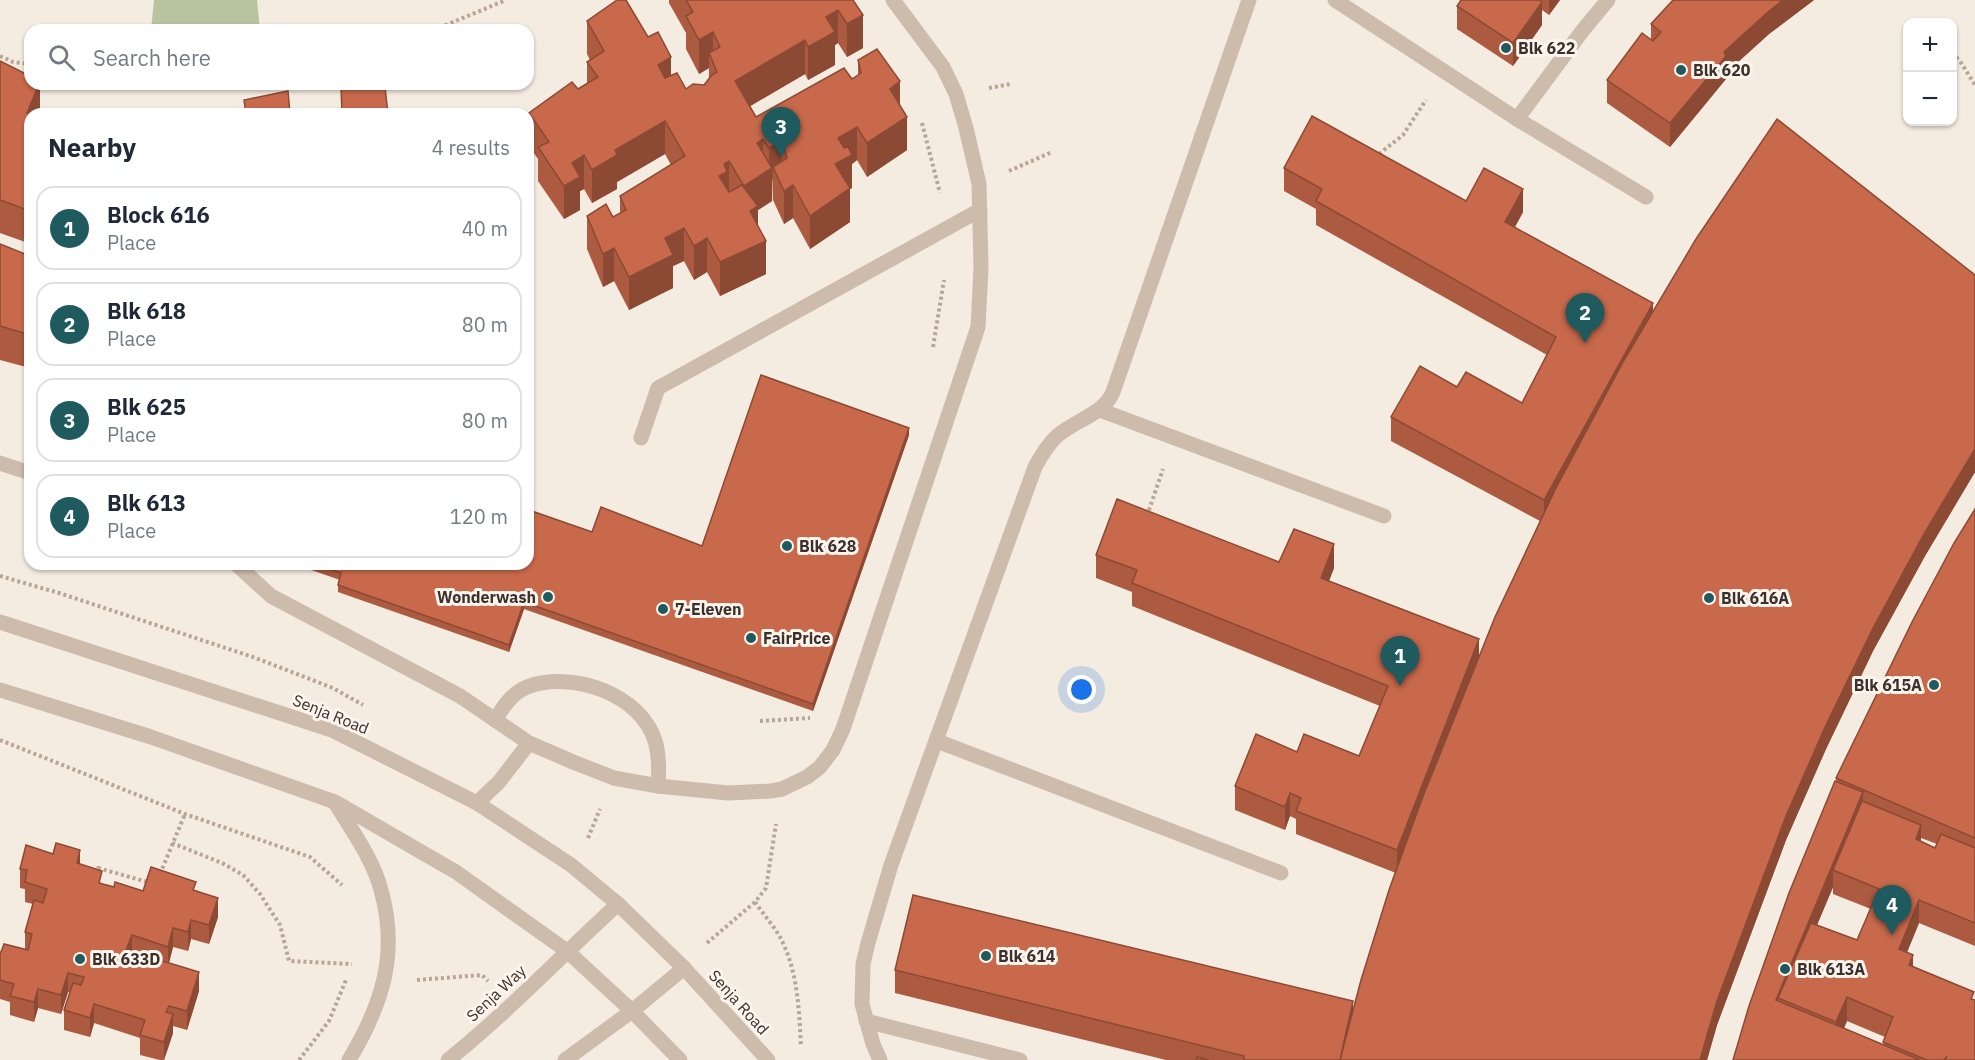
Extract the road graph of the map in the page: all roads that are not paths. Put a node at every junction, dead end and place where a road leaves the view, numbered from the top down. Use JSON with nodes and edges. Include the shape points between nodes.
{"nodes":[{"id":1,"x":893,"y":0,"type":"edge"},
{"id":2,"x":1249,"y":0,"type":"edge"},
{"id":3,"x":1335,"y":0,"type":"edge"},
{"id":4,"x":1608,"y":0,"type":"edge"},
{"id":5,"x":1516,"y":119,"type":"junction"},
{"id":6,"x":1646,"y":197,"type":"dead end"},
{"id":7,"x":980,"y":210,"type":"junction"},
{"id":8,"x":1100,"y":410,"type":"junction"},
{"id":9,"x":641,"y":438,"type":"dead end"},
{"id":10,"x":0,"y":463,"type":"edge"},
{"id":11,"x":24,"y":471,"type":"edge"},
{"id":12,"x":1384,"y":516,"type":"dead end"},
{"id":13,"x":243,"y":570,"type":"edge"},
{"id":14,"x":0,"y":622,"type":"edge"},
{"id":15,"x":0,"y":690,"type":"edge"},
{"id":16,"x":495,"y":720,"type":"junction"},
{"id":17,"x":937,"y":741,"type":"junction"},
{"id":18,"x":529,"y":743,"type":"junction"},
{"id":19,"x":658,"y":786,"type":"junction"},
{"id":20,"x":335,"y":802,"type":"junction"},
{"id":21,"x":477,"y":803,"type":"junction"},
{"id":22,"x":1281,"y":873,"type":"dead end"},
{"id":23,"x":618,"y":904,"type":"junction"},
{"id":24,"x":567,"y":951,"type":"junction"},
{"id":25,"x":684,"y":968,"type":"junction"},
{"id":26,"x":632,"y":1011,"type":"junction"},
{"id":27,"x":866,"y":1021,"type":"junction"},
{"id":28,"x":349,"y":1060,"type":"edge"},
{"id":29,"x":448,"y":1060,"type":"edge"},
{"id":30,"x":565,"y":1060,"type":"edge"},
{"id":31,"x":680,"y":1060,"type":"edge"},
{"id":32,"x":768,"y":1060,"type":"edge"},
{"id":33,"x":880,"y":1060,"type":"edge"},
{"id":34,"x":1020,"y":1060,"type":"edge"}],
"edges":[{"from":1,"to":7,"type":"street","via":[[943,67],[956,94],[979,184]]},
{"from":2,"to":8,"type":"street","via":[[1113,392]]},
{"from":3,"to":5,"type":"street"},
{"from":4,"to":5,"type":"street"},
{"from":5,"to":6,"type":"street"},
{"from":7,"to":9,"type":"street","via":[[658,388]]},
{"from":7,"to":19,"type":"street","via":[[978,327],[864,672],[833,750],[807,777],[782,789],[728,793]]},
{"from":8,"to":12,"type":"street"},
{"from":8,"to":17,"type":"street","via":[[1056,436],[1035,467]]},
{"from":10,"to":11,"type":"street"},
{"from":13,"to":16,"type":"street","via":[[271,596],[460,696]]},
{"from":14,"to":21,"type":"street","name":"Senja Road","via":[[333,730]]},
{"from":15,"to":20,"type":"street","via":[[151,737]]},
{"from":16,"to":18,"type":"street"},
{"from":16,"to":19,"type":"street","via":[[507,701],[525,688],[550,682],[579,683],[605,691],[629,704],[656,743]]},
{"from":17,"to":22,"type":"street"},
{"from":17,"to":27,"type":"street","via":[[891,865],[868,943],[861,986]]},
{"from":18,"to":19,"type":"street","via":[[614,778]]},
{"from":18,"to":21,"type":"street"},
{"from":20,"to":24,"type":"street","via":[[456,872]]},
{"from":20,"to":28,"type":"street","via":[[381,889],[388,924],[389,960],[380,998]]},
{"from":21,"to":23,"type":"street","name":"Senja Road","via":[[571,865]]},
{"from":23,"to":24,"type":"street"},
{"from":23,"to":25,"type":"street","name":"Senja Road"},
{"from":24,"to":26,"type":"street"},
{"from":24,"to":29,"type":"street","name":"Senja Way","via":[[505,1012]]},
{"from":25,"to":26,"type":"street","name":"Senja Road"},
{"from":25,"to":32,"type":"street","name":"Senja Road"},
{"from":26,"to":30,"type":"street"},
{"from":26,"to":31,"type":"street"},
{"from":27,"to":33,"type":"street"},
{"from":27,"to":34,"type":"street"}]}
